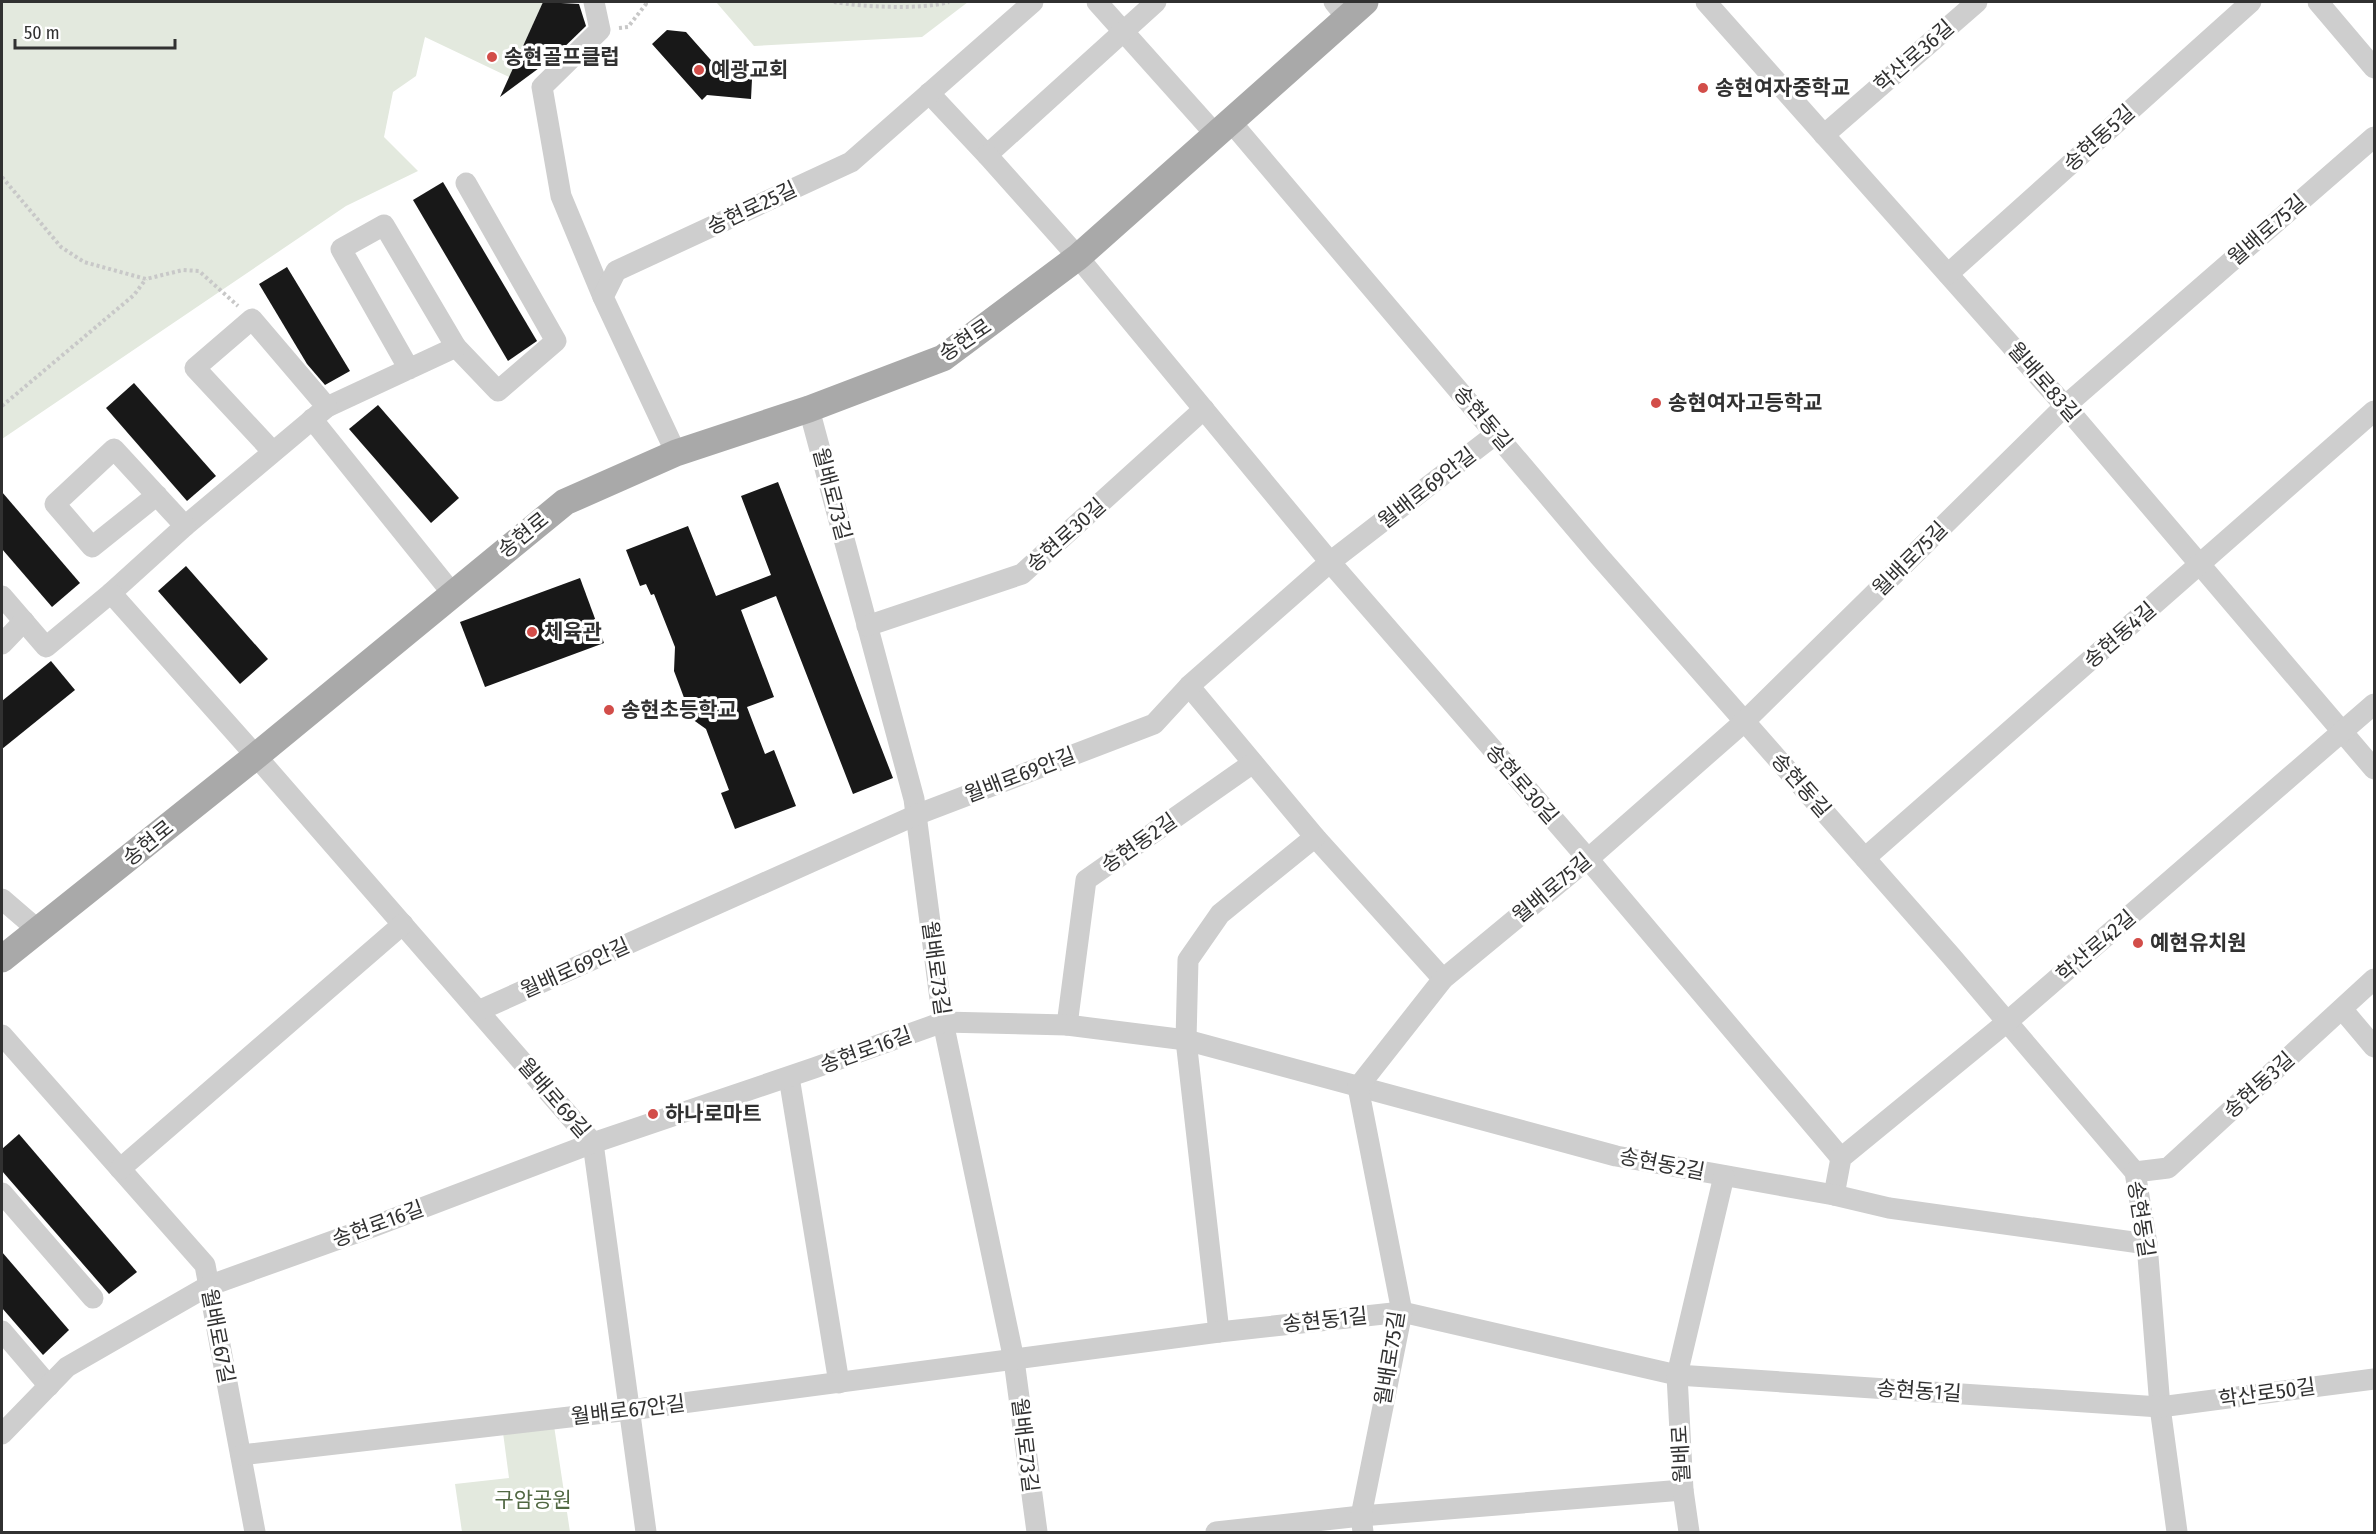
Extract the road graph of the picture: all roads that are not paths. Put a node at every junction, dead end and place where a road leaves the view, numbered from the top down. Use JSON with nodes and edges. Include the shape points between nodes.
{"nodes":[{"id":1,"x":594,"y":2,"type":"edge"},
{"id":2,"x":1033,"y":2,"type":"edge"},
{"id":3,"x":1097,"y":2,"type":"edge"},
{"id":4,"x":1156,"y":2,"type":"edge"},
{"id":5,"x":1706,"y":2,"type":"edge"},
{"id":6,"x":1977,"y":2,"type":"edge"},
{"id":7,"x":2251,"y":2,"type":"edge"},
{"id":8,"x":2318,"y":2,"type":"edge"},
{"id":9,"x":1349,"y":7,"type":"edge"},
{"id":10,"x":1124,"y":31,"type":"junction"},
{"id":11,"x":2374,"y":68,"type":"edge"},
{"id":12,"x":929,"y":93,"type":"junction"},
{"id":13,"x":1224,"y":129,"type":"junction"},
{"id":14,"x":1824,"y":135,"type":"junction"},
{"id":15,"x":2374,"y":137,"type":"edge"},
{"id":16,"x":987,"y":155,"type":"junction"},
{"id":17,"x":466,"y":183,"type":"dead end"},
{"id":18,"x":1078,"y":257,"type":"junction"},
{"id":19,"x":1948,"y":274,"type":"junction"},
{"id":20,"x":603,"y":297,"type":"junction"},
{"id":21,"x":456,"y":347,"type":"junction"},
{"id":22,"x":409,"y":369,"type":"junction"},
{"id":23,"x":2065,"y":406,"type":"junction"},
{"id":24,"x":809,"y":409,"type":"junction"},
{"id":25,"x":1204,"y":410,"type":"junction"},
{"id":26,"x":2374,"y":411,"type":"edge"},
{"id":27,"x":320,"y":413,"type":"junction"},
{"id":28,"x":1496,"y":434,"type":"junction"},
{"id":29,"x":273,"y":452,"type":"junction"},
{"id":30,"x":676,"y":453,"type":"junction"},
{"id":31,"x":157,"y":495,"type":"junction"},
{"id":32,"x":185,"y":526,"type":"junction"},
{"id":33,"x":1330,"y":562,"type":"junction"},
{"id":34,"x":2201,"y":565,"type":"junction"},
{"id":35,"x":111,"y":593,"type":"junction"},
{"id":36,"x":452,"y":593,"type":"junction"},
{"id":37,"x":2,"y":596,"type":"edge"},
{"id":38,"x":24,"y":621,"type":"junction"},
{"id":39,"x":867,"y":626,"type":"junction"},
{"id":40,"x":2,"y":644,"type":"edge"},
{"id":41,"x":1189,"y":686,"type":"junction"},
{"id":42,"x":2374,"y":704,"type":"edge"},
{"id":43,"x":1745,"y":722,"type":"junction"},
{"id":44,"x":2343,"y":732,"type":"junction"},
{"id":45,"x":256,"y":756,"type":"junction"},
{"id":46,"x":1253,"y":763,"type":"junction"},
{"id":47,"x":2374,"y":769,"type":"edge"},
{"id":48,"x":916,"y":815,"type":"junction"},
{"id":49,"x":1315,"y":837,"type":"junction"},
{"id":50,"x":1865,"y":858,"type":"junction"},
{"id":51,"x":1588,"y":859,"type":"junction"},
{"id":52,"x":2,"y":900,"type":"edge"},
{"id":53,"x":403,"y":924,"type":"junction"},
{"id":54,"x":38,"y":930,"type":"junction"},
{"id":55,"x":2,"y":959,"type":"edge"},
{"id":56,"x":1443,"y":979,"type":"junction"},
{"id":57,"x":2374,"y":979,"type":"edge"},
{"id":58,"x":2342,"y":1009,"type":"junction"},
{"id":59,"x":478,"y":1011,"type":"junction"},
{"id":60,"x":943,"y":1022,"type":"junction"},
{"id":61,"x":2007,"y":1022,"type":"junction"},
{"id":62,"x":1067,"y":1025,"type":"junction"},
{"id":63,"x":2,"y":1035,"type":"edge"},
{"id":64,"x":1185,"y":1040,"type":"junction"},
{"id":65,"x":2374,"y":1047,"type":"edge"},
{"id":66,"x":789,"y":1077,"type":"junction"},
{"id":67,"x":1358,"y":1087,"type":"junction"},
{"id":68,"x":593,"y":1143,"type":"junction"},
{"id":69,"x":1841,"y":1158,"type":"junction"},
{"id":70,"x":120,"y":1169,"type":"junction"},
{"id":71,"x":2135,"y":1172,"type":"junction"},
{"id":72,"x":1724,"y":1176,"type":"junction"},
{"id":73,"x":2,"y":1193,"type":"edge"},
{"id":74,"x":1834,"y":1195,"type":"junction"},
{"id":75,"x":2147,"y":1244,"type":"junction"},
{"id":76,"x":208,"y":1286,"type":"junction"},
{"id":77,"x":93,"y":1298,"type":"dead end"},
{"id":78,"x":1401,"y":1312,"type":"junction"},
{"id":79,"x":2,"y":1331,"type":"edge"},
{"id":80,"x":1219,"y":1332,"type":"junction"},
{"id":81,"x":1014,"y":1360,"type":"junction"},
{"id":82,"x":1677,"y":1375,"type":"junction"},
{"id":83,"x":2374,"y":1379,"type":"edge"},
{"id":84,"x":839,"y":1383,"type":"junction"},
{"id":85,"x":49,"y":1386,"type":"junction"},
{"id":86,"x":2160,"y":1407,"type":"junction"},
{"id":87,"x":630,"y":1410,"type":"junction"},
{"id":88,"x":2,"y":1434,"type":"edge"},
{"id":89,"x":241,"y":1455,"type":"junction"},
{"id":90,"x":1683,"y":1490,"type":"junction"},
{"id":91,"x":1362,"y":1524,"type":"edge"},
{"id":92,"x":255,"y":1533,"type":"edge"},
{"id":93,"x":646,"y":1533,"type":"edge"},
{"id":94,"x":1037,"y":1533,"type":"edge"},
{"id":95,"x":1216,"y":1533,"type":"edge"},
{"id":96,"x":1689,"y":1533,"type":"edge"},
{"id":97,"x":2177,"y":1533,"type":"edge"}],
"edges":[{"from":1,"to":20,"type":"street","via":[[600,30],[542,87],[561,196]]},
{"from":2,"to":12,"type":"street","name":"송현로25길"},
{"from":3,"to":10,"type":"street","name":"송현동길"},
{"from":4,"to":10,"type":"street"},
{"from":5,"to":14,"type":"street","name":"월배로83길"},
{"from":6,"to":14,"type":"street","name":"학산로36길"},
{"from":7,"to":19,"type":"street","name":"송현동5길"},
{"from":8,"to":11,"type":"street"},
{"from":9,"to":13,"type":"main road","name":"송현로"},
{"from":10,"to":13,"type":"street","name":"송현동길"},
{"from":10,"to":16,"type":"street"},
{"from":12,"to":16,"type":"street"},
{"from":12,"to":20,"type":"street","name":"송현로25길","via":[[851,162],[616,271]]},
{"from":13,"to":18,"type":"main road","name":"송현로"},
{"from":13,"to":28,"type":"street","name":"송현동길"},
{"from":14,"to":19,"type":"street","name":"월배로83길"},
{"from":15,"to":23,"type":"street","name":"월배로75길"},
{"from":16,"to":18,"type":"street"},
{"from":17,"to":21,"type":"street","via":[[556,341],[498,391]]},
{"from":18,"to":24,"type":"main road","name":"송현로","via":[[943,358]]},
{"from":18,"to":25,"type":"street","name":"송현로30길"},
{"from":19,"to":23,"type":"street","name":"월배로83길"},
{"from":20,"to":30,"type":"street"},
{"from":21,"to":22,"type":"street"},
{"from":21,"to":22,"type":"street","via":[[384,225],[341,249]]},
{"from":22,"to":27,"type":"street"},
{"from":23,"to":34,"type":"street","name":"월배로83길"},
{"from":23,"to":43,"type":"street","name":"월배로75길"},
{"from":24,"to":30,"type":"main road","name":"송현로"},
{"from":24,"to":39,"type":"street","name":"월배로73길"},
{"from":25,"to":33,"type":"street","name":"송현로30길"},
{"from":25,"to":39,"type":"street","name":"송현로30길","via":[[1022,574]]},
{"from":26,"to":34,"type":"street","name":"송현동4길"},
{"from":27,"to":29,"type":"street"},
{"from":27,"to":29,"type":"street","via":[[252,319],[195,368]]},
{"from":27,"to":36,"type":"street"},
{"from":28,"to":33,"type":"street","name":"월배로69안길"},
{"from":28,"to":43,"type":"street","name":"송현동길"},
{"from":29,"to":32,"type":"street"},
{"from":30,"to":36,"type":"main road","name":"송현로","via":[[565,501]]},
{"from":31,"to":31,"type":"street","via":[[114,449],[55,504],[92,547]]},
{"from":31,"to":32,"type":"street"},
{"from":32,"to":35,"type":"street"},
{"from":33,"to":41,"type":"street","name":"월배로69안길"},
{"from":33,"to":51,"type":"street","name":"송현로30길"},
{"from":34,"to":44,"type":"street","name":"월배로83길"},
{"from":34,"to":50,"type":"street","name":"송현동4길"},
{"from":35,"to":38,"type":"street","via":[[46,647]]},
{"from":35,"to":45,"type":"street","name":"월배로69길"},
{"from":36,"to":45,"type":"main road","name":"송현로"},
{"from":37,"to":38,"type":"street"},
{"from":38,"to":40,"type":"street"},
{"from":39,"to":48,"type":"street","name":"월배로73길"},
{"from":41,"to":46,"type":"street"},
{"from":41,"to":48,"type":"street","name":"월배로69안길","via":[[1154,723]]},
{"from":42,"to":44,"type":"street","name":"학산로42길"},
{"from":43,"to":50,"type":"street","name":"송현동길"},
{"from":43,"to":51,"type":"street","name":"월배로75길"},
{"from":44,"to":47,"type":"street","name":"월배로83길"},
{"from":44,"to":61,"type":"street","name":"학산로42길"},
{"from":45,"to":53,"type":"street","name":"월배로69길"},
{"from":45,"to":54,"type":"main road","name":"송현로"},
{"from":46,"to":49,"type":"street"},
{"from":46,"to":62,"type":"street","name":"송현동2길","via":[[1086,880]]},
{"from":48,"to":59,"type":"street","name":"월배로69안길"},
{"from":48,"to":60,"type":"street","name":"월배로73길"},
{"from":49,"to":56,"type":"street"},
{"from":49,"to":64,"type":"street","via":[[1220,914],[1188,960]]},
{"from":50,"to":61,"type":"street","name":"송현동길"},
{"from":51,"to":56,"type":"street","name":"월배로75길"},
{"from":51,"to":69,"type":"street","name":"송현로30길"},
{"from":52,"to":54,"type":"street"},
{"from":53,"to":59,"type":"street","name":"월배로69길"},
{"from":53,"to":70,"type":"street"},
{"from":54,"to":55,"type":"main road","name":"송현로"},
{"from":56,"to":67,"type":"street","name":"월배로75길"},
{"from":57,"to":58,"type":"street","name":"송현동3길"},
{"from":58,"to":65,"type":"street"},
{"from":58,"to":71,"type":"street","name":"송현동3길","via":[[2168,1168]]},
{"from":59,"to":68,"type":"street","name":"월배로69길"},
{"from":60,"to":62,"type":"street","name":"송현동2길"},
{"from":60,"to":66,"type":"street","name":"송현로16길"},
{"from":60,"to":81,"type":"street","name":"월배로73길"},
{"from":61,"to":69,"type":"street","name":"학산로42길"},
{"from":61,"to":71,"type":"street","name":"송현동길"},
{"from":62,"to":64,"type":"street","name":"송현동2길"},
{"from":63,"to":70,"type":"street","name":"월배로67길"},
{"from":64,"to":67,"type":"street","name":"송현동2길"},
{"from":64,"to":80,"type":"street"},
{"from":66,"to":68,"type":"street","name":"송현로16길"},
{"from":66,"to":84,"type":"street"},
{"from":67,"to":72,"type":"street","name":"송현동2길","via":[[1616,1156]]},
{"from":67,"to":78,"type":"street","name":"월배로75길"},
{"from":68,"to":76,"type":"street","name":"송현로16길"},
{"from":68,"to":87,"type":"street","name":"월배로69길"},
{"from":69,"to":74,"type":"street"},
{"from":70,"to":76,"type":"street","name":"월배로67길","via":[[205,1265]]},
{"from":71,"to":75,"type":"street","name":"송현동길"},
{"from":72,"to":74,"type":"street","name":"송현동2길"},
{"from":72,"to":82,"type":"street"},
{"from":73,"to":77,"type":"street"},
{"from":74,"to":75,"type":"street","name":"송현동2길","via":[[1889,1209]]},
{"from":75,"to":86,"type":"street","name":"송현동길"},
{"from":76,"to":85,"type":"street","name":"송현로16길","via":[[67,1367]]},
{"from":76,"to":89,"type":"street","name":"월배로67길"},
{"from":78,"to":80,"type":"street","name":"송현동1길"},
{"from":78,"to":82,"type":"street","name":"송현동1길"},
{"from":78,"to":91,"type":"street","name":"월배로75길"},
{"from":79,"to":85,"type":"street"},
{"from":80,"to":81,"type":"street","name":"송현동1길"},
{"from":81,"to":84,"type":"street","name":"월배로67안길"},
{"from":81,"to":94,"type":"street","name":"월배로73길"},
{"from":82,"to":86,"type":"street","name":"송현동1길"},
{"from":82,"to":90,"type":"street","name":"월배로"},
{"from":83,"to":86,"type":"street","name":"학산로50길"},
{"from":84,"to":87,"type":"street","name":"월배로67안길"},
{"from":85,"to":88,"type":"street","name":"송현로16길"},
{"from":86,"to":97,"type":"street","name":"송현동길"},
{"from":87,"to":89,"type":"street","name":"월배로67안길"},
{"from":87,"to":93,"type":"street","name":"월배로69길"},
{"from":89,"to":92,"type":"street","name":"월배로67길"},
{"from":90,"to":91,"type":"street"},
{"from":90,"to":96,"type":"street","name":"월배로"},
{"from":91,"to":95,"type":"street"}]}
